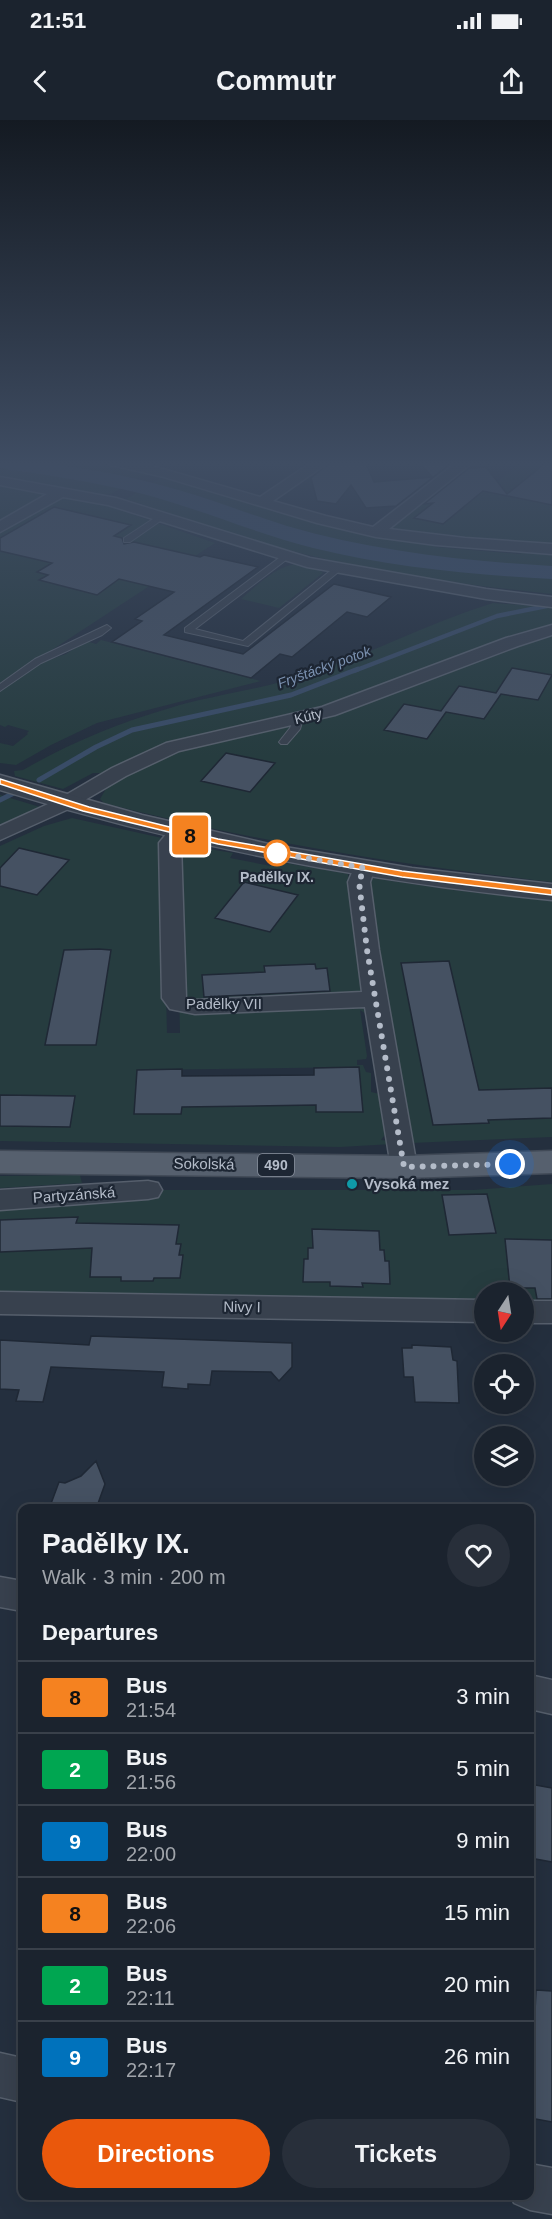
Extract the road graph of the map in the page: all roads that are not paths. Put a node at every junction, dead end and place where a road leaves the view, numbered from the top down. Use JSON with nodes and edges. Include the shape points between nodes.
{"nodes":[{"id":1,"x":282,"y":560,"type":"edge"},
{"id":2,"x":299,"y":560,"type":"edge"},
{"id":3,"x":338,"y":569,"type":"junction"},
{"id":4,"x":552,"y":602,"type":"edge"},
{"id":5,"x":107,"y":628,"type":"dead end"},
{"id":6,"x":552,"y":630,"type":"edge"},
{"id":7,"x":0,"y":687,"type":"edge"},
{"id":8,"x":298,"y":719,"type":"junction"},
{"id":9,"x":284,"y":742,"type":"dead end"},
{"id":10,"x":0,"y":782,"type":"edge"},
{"id":11,"x":57,"y":800,"type":"junction"},
{"id":12,"x":178,"y":832,"type":"junction"},
{"id":13,"x":0,"y":834,"type":"edge"},
{"id":14,"x":364,"y":868,"type":"junction"},
{"id":15,"x":552,"y":892,"type":"edge"},
{"id":16,"x":374,"y":999,"type":"junction"},
{"id":17,"x":0,"y":1162,"type":"edge"},
{"id":18,"x":552,"y":1162,"type":"edge"},
{"id":19,"x":404,"y":1167,"type":"junction"},
{"id":20,"x":148,"y":1190,"type":"dead end"},
{"id":21,"x":0,"y":1200,"type":"edge"},
{"id":22,"x":0,"y":1303,"type":"edge"},
{"id":23,"x":474,"y":1311,"type":"edge"},
{"id":24,"x":534,"y":1312,"type":"edge"},
{"id":25,"x":552,"y":1312,"type":"edge"},
{"id":26,"x":534,"y":1693,"type":"edge"},
{"id":27,"x":552,"y":1697,"type":"edge"},
{"id":28,"x":0,"y":2075,"type":"edge"},
{"id":29,"x":18,"y":2079,"type":"edge"},
{"id":30,"x":534,"y":2188,"type":"edge"},
{"id":31,"x":552,"y":2191,"type":"edge"}],
"edges":[{"from":1,"to":3,"type":"lane","via":[[188,630],[245,644]]},
{"from":2,"to":3,"type":"street"},
{"from":3,"to":4,"type":"street"},
{"from":5,"to":7,"type":"lane","via":[[44,658]]},
{"from":6,"to":8,"type":"street","name":"Kúty"},
{"from":8,"to":9,"type":"lane"},
{"from":8,"to":11,"type":"street","name":"Kúty","via":[[173,747]]},
{"from":10,"to":11,"type":"street"},
{"from":11,"to":12,"type":"street"},
{"from":11,"to":13,"type":"street","name":"Kúty"},
{"from":12,"to":14,"type":"street"},
{"from":12,"to":16,"type":"street","name":"Padělky VII","via":[[170,843],[173,987],[178,1004],[195,1007]]},
{"from":14,"to":15,"type":"street"},
{"from":14,"to":16,"type":"street","via":[[359,882]]},
{"from":16,"to":19,"type":"street"},
{"from":17,"to":19,"type":"main road","name":"Sokolská","number":"490"},
{"from":18,"to":19,"type":"main road","name":"Sokolská","number":"490"},
{"from":20,"to":21,"type":"street","name":"Partyzánská"},
{"from":22,"to":23,"type":"street","name":"Nivy I"},
{"from":24,"to":25,"type":"street"},
{"from":26,"to":27,"type":"street"},
{"from":28,"to":29,"type":"street"},
{"from":30,"to":31,"type":"street"}]}
